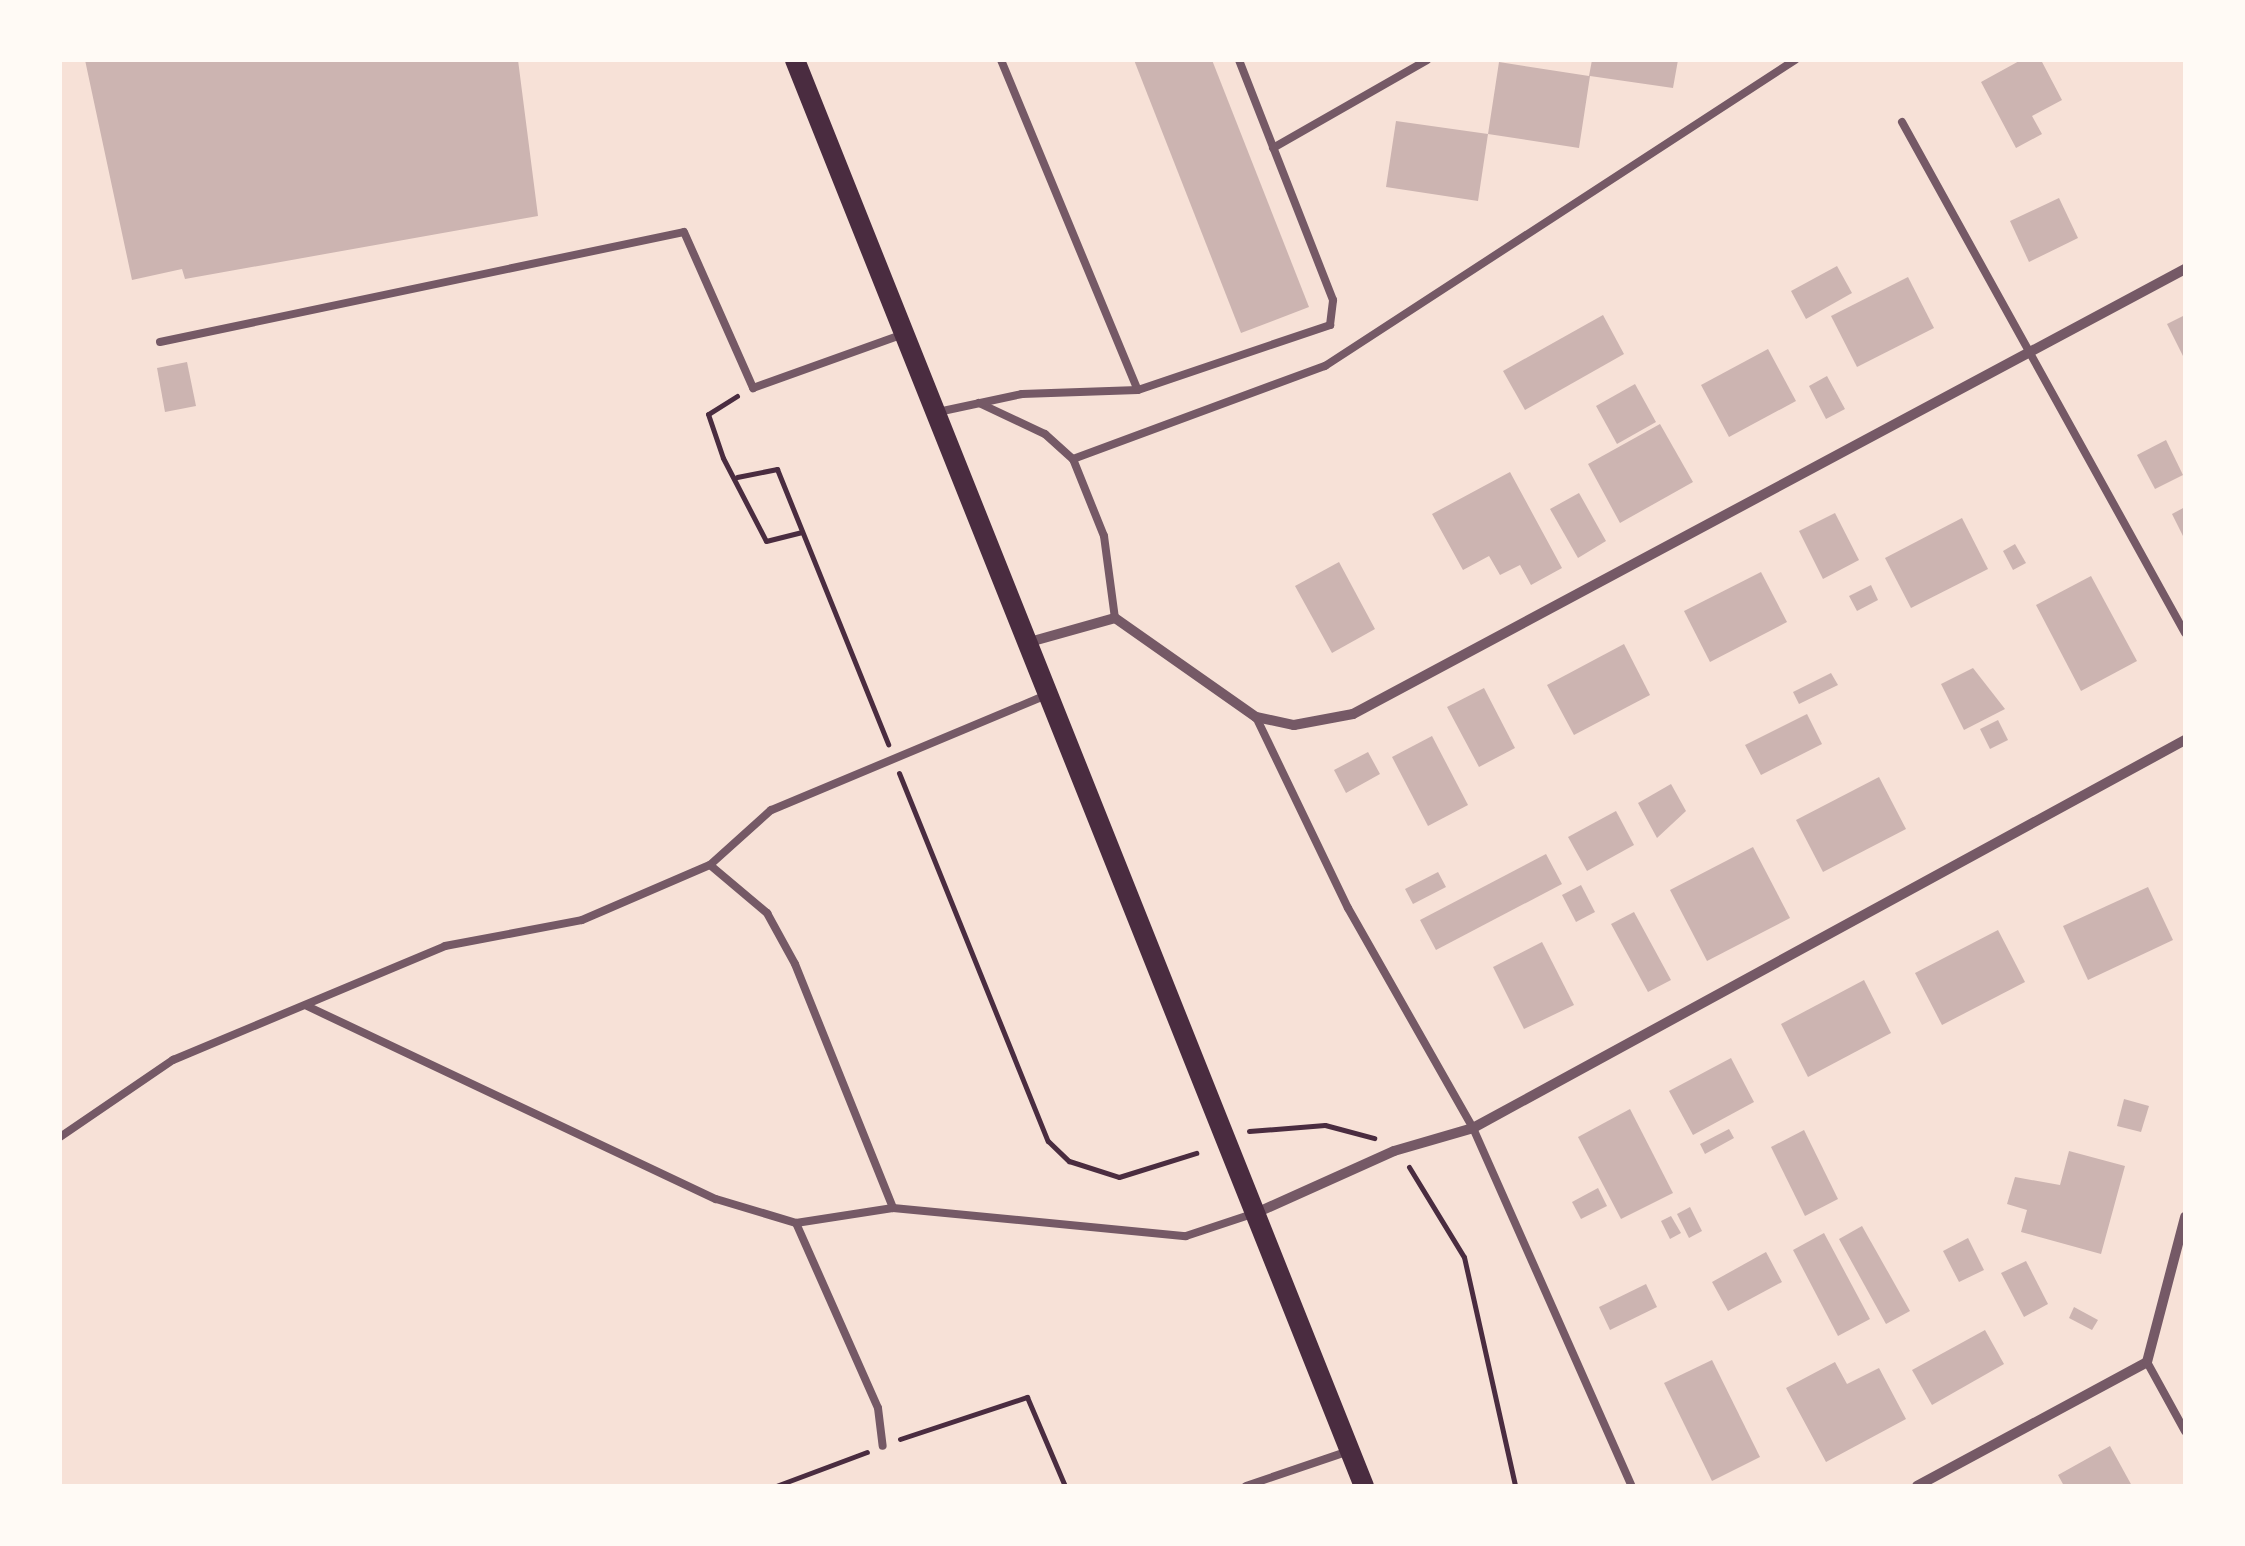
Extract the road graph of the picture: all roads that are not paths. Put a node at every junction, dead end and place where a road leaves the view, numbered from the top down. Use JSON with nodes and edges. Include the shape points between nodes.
{"nodes":[{"id":1,"x":795,"y":60,"type":"edge"},
{"id":2,"x":1001,"y":60,"type":"edge"},
{"id":3,"x":1239,"y":60,"type":"edge"},
{"id":4,"x":1427,"y":60,"type":"edge"},
{"id":5,"x":1795,"y":60,"type":"edge"},
{"id":6,"x":1902,"y":122,"type":"dead end"},
{"id":7,"x":1273,"y":148,"type":"junction"},
{"id":8,"x":2185,"y":269,"type":"edge"},
{"id":9,"x":904,"y":334,"type":"junction"},
{"id":10,"x":160,"y":342,"type":"dead end"},
{"id":11,"x":2024,"y":355,"type":"junction"},
{"id":12,"x":1138,"y":390,"type":"junction"},
{"id":13,"x":979,"y":403,"type":"junction"},
{"id":14,"x":935,"y":413,"type":"junction"},
{"id":15,"x":1073,"y":459,"type":"junction"},
{"id":16,"x":1115,"y":618,"type":"junction"},
{"id":17,"x":2185,"y":633,"type":"edge"},
{"id":18,"x":1025,"y":643,"type":"junction"},
{"id":19,"x":1047,"y":695,"type":"junction"},
{"id":20,"x":1256,"y":717,"type":"junction"},
{"id":21,"x":2185,"y":740,"type":"edge"},
{"id":22,"x":710,"y":866,"type":"junction"},
{"id":23,"x":307,"y":1006,"type":"junction"},
{"id":24,"x":1473,"y":1128,"type":"junction"},
{"id":25,"x":60,"y":1137,"type":"edge"},
{"id":26,"x":893,"y":1208,"type":"junction"},
{"id":27,"x":1254,"y":1214,"type":"junction"},
{"id":28,"x":2185,"y":1217,"type":"edge"},
{"id":29,"x":796,"y":1223,"type":"junction"},
{"id":30,"x":2147,"y":1362,"type":"junction"},
{"id":31,"x":2185,"y":1431,"type":"edge"},
{"id":32,"x":883,"y":1446,"type":"road end"},
{"id":33,"x":1350,"y":1450,"type":"junction"},
{"id":34,"x":1246,"y":1486,"type":"edge"},
{"id":35,"x":1364,"y":1486,"type":"edge"},
{"id":36,"x":1632,"y":1486,"type":"edge"},
{"id":37,"x":1917,"y":1486,"type":"edge"}],
"edges":[{"from":1,"to":9,"type":"main road"},
{"from":2,"to":12,"type":"lane"},
{"from":3,"to":7,"type":"lane"},
{"from":4,"to":7,"type":"lane"},
{"from":5,"to":15,"type":"lane","via":[[1325,366]]},
{"from":6,"to":11,"type":"lane"},
{"from":7,"to":12,"type":"lane","via":[[1335,318],[1260,356]]},
{"from":8,"to":11,"type":"street"},
{"from":9,"to":10,"type":"lane","via":[[753,388],[684,232]]},
{"from":9,"to":14,"type":"main road"},
{"from":11,"to":17,"type":"lane"},
{"from":11,"to":20,"type":"street","via":[[1353,714],[1294,725]]},
{"from":12,"to":13,"type":"lane"},
{"from":13,"to":14,"type":"lane"},
{"from":13,"to":15,"type":"lane","via":[[1045,434]]},
{"from":14,"to":18,"type":"main road"},
{"from":15,"to":16,"type":"lane","via":[[1104,536]]},
{"from":16,"to":18,"type":"street"},
{"from":16,"to":20,"type":"street"},
{"from":18,"to":19,"type":"main road"},
{"from":19,"to":22,"type":"lane","via":[[772,810]]},
{"from":19,"to":27,"type":"main road"},
{"from":20,"to":24,"type":"lane","via":[[1348,908]]},
{"from":21,"to":24,"type":"street"},
{"from":22,"to":23,"type":"lane","via":[[582,920],[444,946]]},
{"from":22,"to":26,"type":"lane","via":[[767,913],[795,964]]},
{"from":23,"to":25,"type":"lane","via":[[174,1060]]},
{"from":23,"to":29,"type":"lane","via":[[716,1199]]},
{"from":24,"to":27,"type":"street","via":[[1394,1152]]},
{"from":24,"to":36,"type":"lane"},
{"from":26,"to":27,"type":"lane","via":[[1186,1236]]},
{"from":26,"to":29,"type":"lane"},
{"from":27,"to":33,"type":"main road"},
{"from":28,"to":30,"type":"street"},
{"from":29,"to":32,"type":"lane","via":[[878,1408]]},
{"from":30,"to":31,"type":"lane"},
{"from":30,"to":37,"type":"street"},
{"from":33,"to":34,"type":"lane"},
{"from":33,"to":35,"type":"main road"}]}
